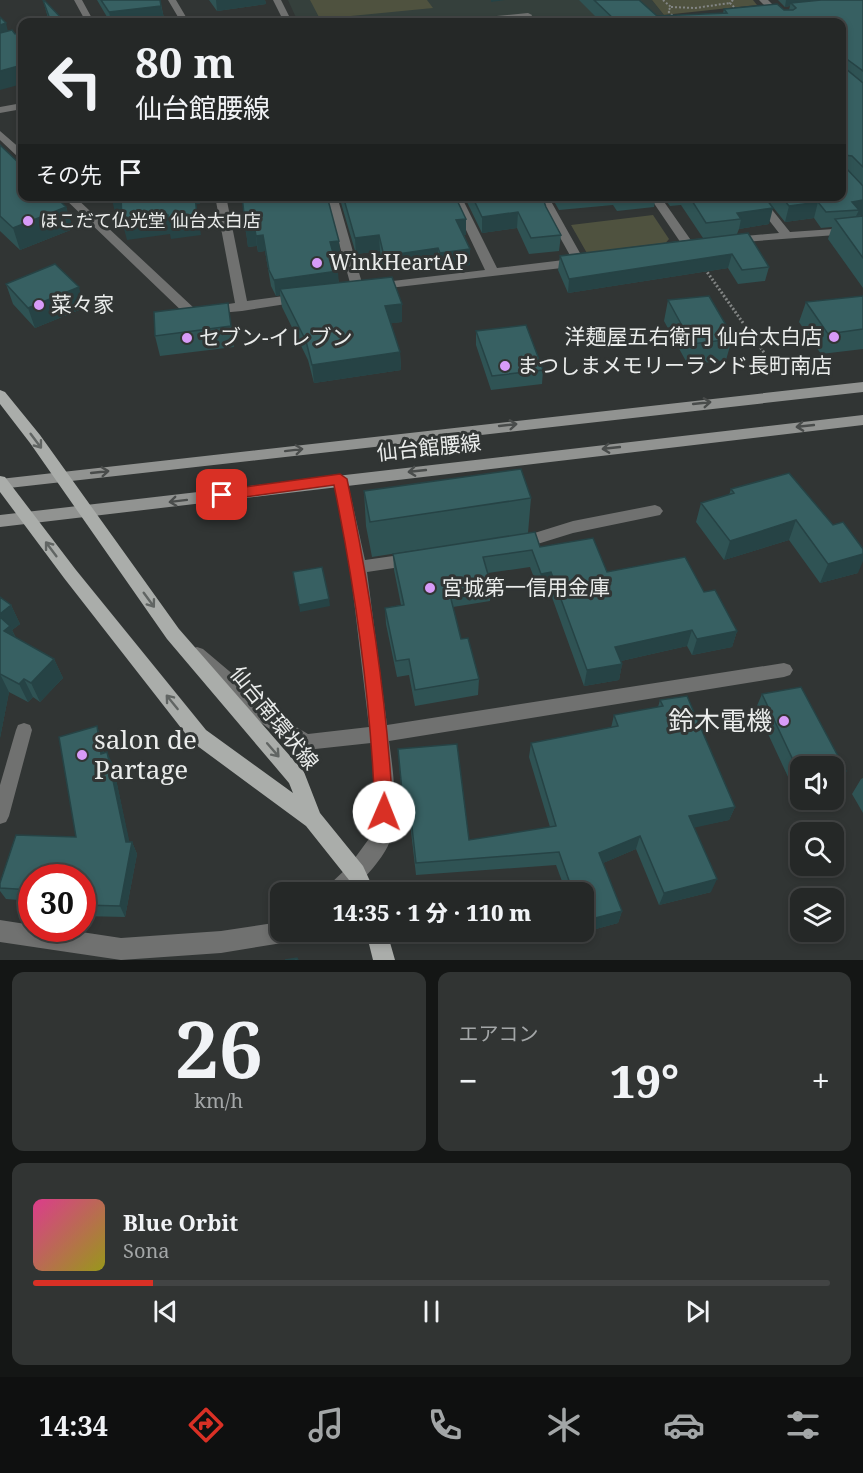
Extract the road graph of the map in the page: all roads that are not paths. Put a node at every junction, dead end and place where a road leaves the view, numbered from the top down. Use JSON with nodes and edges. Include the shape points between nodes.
{"nodes":[{"id":1,"x":78,"y":0,"type":"edge"},
{"id":2,"x":172,"y":0,"type":"edge"},
{"id":3,"x":277,"y":0,"type":"edge"},
{"id":4,"x":763,"y":0,"type":"edge"},
{"id":5,"x":787,"y":12,"type":"edge"},
{"id":6,"x":777,"y":14,"type":"junction"},
{"id":7,"x":528,"y":15,"type":"dead end"},
{"id":8,"x":765,"y":15,"type":"edge"},
{"id":9,"x":88,"y":18,"type":"edge"},
{"id":10,"x":183,"y":18,"type":"edge"},
{"id":11,"x":286,"y":18,"type":"edge"},
{"id":12,"x":496,"y":18,"type":"edge"},
{"id":13,"x":782,"y":18,"type":"edge"},
{"id":14,"x":18,"y":107,"type":"edge"},
{"id":15,"x":0,"y":110,"type":"edge"},
{"id":16,"x":0,"y":134,"type":"edge"},
{"id":17,"x":18,"y":151,"type":"edge"},
{"id":18,"x":72,"y":201,"type":"edge"},
{"id":19,"x":221,"y":201,"type":"edge"},
{"id":20,"x":332,"y":201,"type":"edge"},
{"id":21,"x":457,"y":201,"type":"edge"},
{"id":22,"x":545,"y":201,"type":"edge"},
{"id":23,"x":658,"y":201,"type":"edge"},
{"id":24,"x":759,"y":201,"type":"edge"},
{"id":25,"x":863,"y":230,"type":"edge"},
{"id":26,"x":787,"y":236,"type":"junction"},
{"id":27,"x":722,"y":243,"type":"edge"},
{"id":28,"x":689,"y":246,"type":"edge"},
{"id":29,"x":493,"y":273,"type":"junction"},
{"id":30,"x":312,"y":296,"type":"edge"},
{"id":31,"x":242,"y":307,"type":"junction"},
{"id":32,"x":863,"y":387,"type":"edge"},
{"id":33,"x":0,"y":395,"type":"edge"},
{"id":34,"x":863,"y":420,"type":"edge"},
{"id":35,"x":62,"y":476,"type":"junction"},
{"id":36,"x":340,"y":479,"type":"junction"},
{"id":37,"x":1,"y":483,"type":"edge"},
{"id":38,"x":87,"y":511,"type":"junction"},
{"id":39,"x":655,"y":511,"type":"dead end"},
{"id":40,"x":27,"y":518,"type":"junction"},
{"id":41,"x":0,"y":521,"type":"edge"},
{"id":42,"x":500,"y":546,"type":"edge"},
{"id":43,"x":429,"y":556,"type":"edge"},
{"id":44,"x":358,"y":567,"type":"junction"},
{"id":45,"x":173,"y":633,"type":"junction"},
{"id":46,"x":784,"y":670,"type":"dead end"},
{"id":47,"x":24,"y":730,"type":"dead end"},
{"id":48,"x":380,"y":734,"type":"junction"},
{"id":49,"x":0,"y":816,"type":"edge"},
{"id":50,"x":313,"y":819,"type":"junction"},
{"id":51,"x":356,"y":873,"type":"junction"},
{"id":52,"x":347,"y":882,"type":"edge"},
{"id":53,"x":360,"y":882,"type":"edge"},
{"id":54,"x":0,"y":931,"type":"edge"},
{"id":55,"x":270,"y":934,"type":"edge"},
{"id":56,"x":380,"y":942,"type":"edge"},
{"id":57,"x":384,"y":960,"type":"edge"}],
"edges":[{"from":1,"to":9,"type":"street"},
{"from":2,"to":10,"type":"street"},
{"from":3,"to":11,"type":"street"},
{"from":4,"to":6,"type":"street"},
{"from":5,"to":6,"type":"street"},
{"from":6,"to":8,"type":"street"},
{"from":6,"to":13,"type":"street"},
{"from":7,"to":12,"type":"lane"},
{"from":14,"to":15,"type":"street"},
{"from":16,"to":17,"type":"street"},
{"from":18,"to":31,"type":"street","via":[[192,313]]},
{"from":19,"to":31,"type":"street"},
{"from":20,"to":29,"type":"street","via":[[352,290]]},
{"from":21,"to":29,"type":"street"},
{"from":22,"to":29,"type":"street","via":[[585,261]]},
{"from":23,"to":28,"type":"street"},
{"from":24,"to":26,"type":"street"},
{"from":25,"to":26,"type":"street"},
{"from":26,"to":27,"type":"street"},
{"from":30,"to":31,"type":"street"},
{"from":35,"to":32,"type":"main road","name":"仙台館腰線","one_way":true},
{"from":33,"to":35,"type":"main road","name":"仙台南環状線","one_way":true},
{"from":34,"to":36,"type":"main road","name":"仙台館腰線","one_way":true},
{"from":35,"to":37,"type":"main road","name":"仙台館腰線"},
{"from":35,"to":38,"type":"main road","name":"仙台南環状線"},
{"from":36,"to":38,"type":"main road","name":"仙台館腰線","one_way":true},
{"from":36,"to":44,"type":"street"},
{"from":37,"to":40,"type":"main road","name":"仙台南環状線"},
{"from":38,"to":40,"type":"main road","name":"仙台館腰線"},
{"from":38,"to":45,"type":"main road","name":"仙台南環状線","one_way":true},
{"from":39,"to":42,"type":"street"},
{"from":40,"to":41,"type":"main road","name":"仙台館腰線"},
{"from":50,"to":40,"type":"main road","name":"仙台南環状線","one_way":true,"via":[[199,736]]},
{"from":43,"to":44,"type":"street"},
{"from":44,"to":48,"type":"street"},
{"from":45,"to":48,"type":"street","via":[[286,731],[306,742]]},
{"from":45,"to":50,"type":"main road","name":"仙台南環状線","one_way":true,"via":[[297,778]]},
{"from":46,"to":48,"type":"street"},
{"from":47,"to":49,"type":"lane"},
{"from":48,"to":51,"type":"street","via":[[385,784],[381,839]]},
{"from":50,"to":51,"type":"main road"},
{"from":51,"to":52,"type":"street"},
{"from":51,"to":53,"type":"main road"},
{"from":54,"to":55,"type":"street","via":[[121,949],[221,942]]},
{"from":56,"to":57,"type":"main road"}]}
